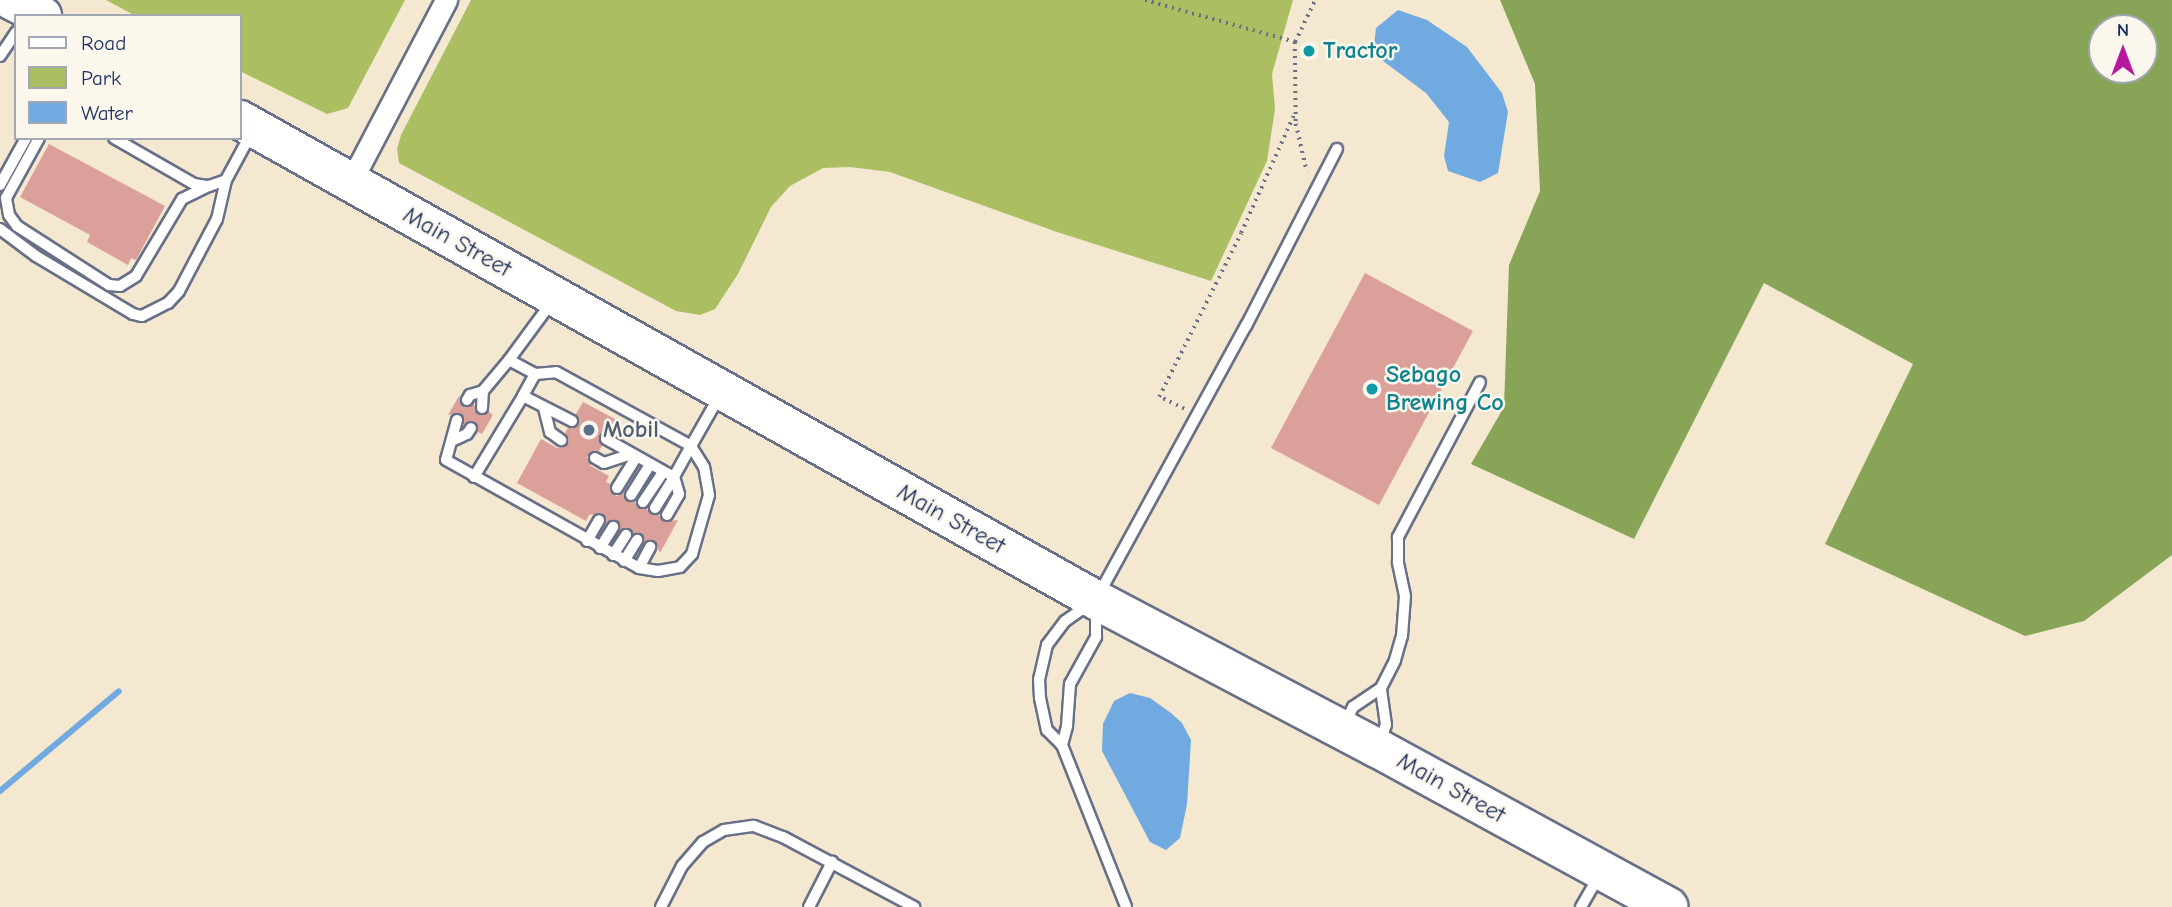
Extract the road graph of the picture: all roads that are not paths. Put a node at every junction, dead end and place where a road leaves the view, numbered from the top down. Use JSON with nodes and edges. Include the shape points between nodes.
{"nodes":[{"id":1,"x":446,"y":0,"type":"edge"},
{"id":2,"x":14,"y":32,"type":"edge"},
{"id":3,"x":0,"y":56,"type":"edge"},
{"id":4,"x":247,"y":124,"type":"edge"},
{"id":5,"x":25,"y":140,"type":"edge"},
{"id":6,"x":38,"y":140,"type":"edge"},
{"id":7,"x":117,"y":140,"type":"edge"},
{"id":8,"x":241,"y":140,"type":"edge"},
{"id":9,"x":1337,"y":149,"type":"dead end"},
{"id":10,"x":226,"y":180,"type":"junction"},
{"id":11,"x":350,"y":183,"type":"junction"},
{"id":12,"x":0,"y":185,"type":"edge"},
{"id":13,"x":209,"y":186,"type":"junction"},
{"id":14,"x":0,"y":229,"type":"edge"},
{"id":15,"x":555,"y":298,"type":"junction"},
{"id":16,"x":509,"y":360,"type":"junction"},
{"id":17,"x":535,"y":374,"type":"junction"},
{"id":18,"x":1480,"y":382,"type":"dead end"},
{"id":19,"x":483,"y":391,"type":"junction"},
{"id":20,"x":722,"y":391,"type":"junction"},
{"id":21,"x":523,"y":396,"type":"junction"},
{"id":22,"x":467,"y":400,"type":"dead end"},
{"id":23,"x":482,"y":408,"type":"dead end"},
{"id":24,"x":544,"y":408,"type":"junction"},
{"id":25,"x":457,"y":420,"type":"dead end"},
{"id":26,"x":572,"y":421,"type":"dead end"},
{"id":27,"x":471,"y":428,"type":"dead end"},
{"id":28,"x":606,"y":439,"type":"dead end"},
{"id":29,"x":454,"y":440,"type":"junction"},
{"id":30,"x":561,"y":440,"type":"dead end"},
{"id":31,"x":691,"y":446,"type":"junction"},
{"id":32,"x":633,"y":455,"type":"junction"},
{"id":33,"x":596,"y":458,"type":"dead end"},
{"id":34,"x":650,"y":465,"type":"junction"},
{"id":35,"x":663,"y":471,"type":"junction"},
{"id":36,"x":474,"y":477,"type":"junction"},
{"id":37,"x":674,"y":477,"type":"junction"},
{"id":38,"x":617,"y":488,"type":"dead end"},
{"id":39,"x":631,"y":495,"type":"dead end"},
{"id":40,"x":643,"y":502,"type":"dead end"},
{"id":41,"x":655,"y":508,"type":"dead end"},
{"id":42,"x":667,"y":515,"type":"dead end"},
{"id":43,"x":599,"y":520,"type":"dead end"},
{"id":44,"x":613,"y":527,"type":"dead end"},
{"id":45,"x":626,"y":535,"type":"dead end"},
{"id":46,"x":638,"y":540,"type":"dead end"},
{"id":47,"x":587,"y":541,"type":"junction"},
{"id":48,"x":650,"y":547,"type":"dead end"},
{"id":49,"x":600,"y":548,"type":"junction"},
{"id":50,"x":613,"y":555,"type":"junction"},
{"id":51,"x":624,"y":561,"type":"junction"},
{"id":52,"x":639,"y":568,"type":"junction"},
{"id":53,"x":1096,"y":600,"type":"junction"},
{"id":54,"x":1381,"y":688,"type":"junction"},
{"id":55,"x":1342,"y":730,"type":"junction"},
{"id":56,"x":1062,"y":745,"type":"junction"},
{"id":57,"x":1377,"y":748,"type":"junction"},
{"id":58,"x":832,"y":862,"type":"junction"},
{"id":59,"x":1602,"y":870,"type":"junction"},
{"id":60,"x":661,"y":907,"type":"edge"},
{"id":61,"x":809,"y":907,"type":"edge"},
{"id":62,"x":914,"y":907,"type":"edge"},
{"id":63,"x":1126,"y":907,"type":"edge"},
{"id":64,"x":1581,"y":907,"type":"edge"},
{"id":65,"x":1667,"y":907,"type":"edge"}],
"edges":[{"from":1,"to":11,"type":"street"},
{"from":2,"to":3,"type":"lane"},
{"from":4,"to":11,"type":"highway","name":"Main Street"},
{"from":5,"to":12,"type":"lane"},
{"from":6,"to":13,"type":"lane","via":[[8,194],[9,215],[17,226],[115,287],[136,276],[183,199]]},
{"from":7,"to":13,"type":"lane","via":[[194,184]]},
{"from":8,"to":10,"type":"lane"},
{"from":9,"to":53,"type":"lane"},
{"from":10,"to":13,"type":"lane"},
{"from":10,"to":14,"type":"lane","via":[[217,219],[179,291],[168,303],[142,316],[36,256]]},
{"from":11,"to":15,"type":"highway","name":"Main Street"},
{"from":15,"to":16,"type":"lane"},
{"from":15,"to":20,"type":"highway","name":"Main Street"},
{"from":16,"to":17,"type":"lane"},
{"from":16,"to":19,"type":"lane"},
{"from":17,"to":21,"type":"lane"},
{"from":17,"to":31,"type":"lane","via":[[556,372]]},
{"from":18,"to":54,"type":"lane","via":[[1398,537],[1405,587],[1402,636]]},
{"from":19,"to":22,"type":"lane"},
{"from":19,"to":23,"type":"lane"},
{"from":20,"to":31,"type":"lane"},
{"from":20,"to":53,"type":"highway","name":"Main Street"},
{"from":21,"to":24,"type":"lane"},
{"from":21,"to":36,"type":"lane"},
{"from":24,"to":26,"type":"lane"},
{"from":24,"to":30,"type":"lane","via":[[550,432]]},
{"from":25,"to":29,"type":"lane"},
{"from":27,"to":29,"type":"lane"},
{"from":28,"to":32,"type":"lane"},
{"from":29,"to":36,"type":"lane","via":[[446,460]]},
{"from":31,"to":37,"type":"lane"},
{"from":31,"to":52,"type":"lane","via":[[704,467],[709,495],[692,554],[680,567]]},
{"from":32,"to":33,"type":"lane","via":[[604,463]]},
{"from":32,"to":34,"type":"lane"},
{"from":32,"to":38,"type":"lane"},
{"from":34,"to":35,"type":"lane"},
{"from":34,"to":39,"type":"lane"},
{"from":35,"to":37,"type":"lane"},
{"from":35,"to":40,"type":"lane"},
{"from":36,"to":47,"type":"lane"},
{"from":37,"to":41,"type":"lane"},
{"from":37,"to":42,"type":"lane","via":[[679,494]]},
{"from":43,"to":47,"type":"lane"},
{"from":44,"to":49,"type":"lane"},
{"from":45,"to":50,"type":"lane"},
{"from":46,"to":51,"type":"lane"},
{"from":47,"to":49,"type":"lane"},
{"from":48,"to":52,"type":"lane"},
{"from":49,"to":50,"type":"lane"},
{"from":50,"to":51,"type":"lane"},
{"from":51,"to":52,"type":"lane"},
{"from":53,"to":55,"type":"highway","name":"Main Street"},
{"from":53,"to":56,"type":"lane","via":[[1096,637],[1070,684]]},
{"from":53,"to":56,"type":"lane","via":[[1065,621],[1041,661],[1042,712],[1047,730]]},
{"from":54,"to":55,"type":"lane","via":[[1353,707]]},
{"from":54,"to":57,"type":"lane","via":[[1386,725]]},
{"from":55,"to":57,"type":"highway","name":"Main Street"},
{"from":56,"to":63,"type":"lane"},
{"from":57,"to":59,"type":"highway","name":"Main Street"},
{"from":58,"to":60,"type":"lane","via":[[767,830],[724,830],[692,852]]},
{"from":58,"to":61,"type":"lane"},
{"from":58,"to":62,"type":"lane"},
{"from":59,"to":64,"type":"lane"},
{"from":59,"to":65,"type":"highway","name":"Main Street"}]}
